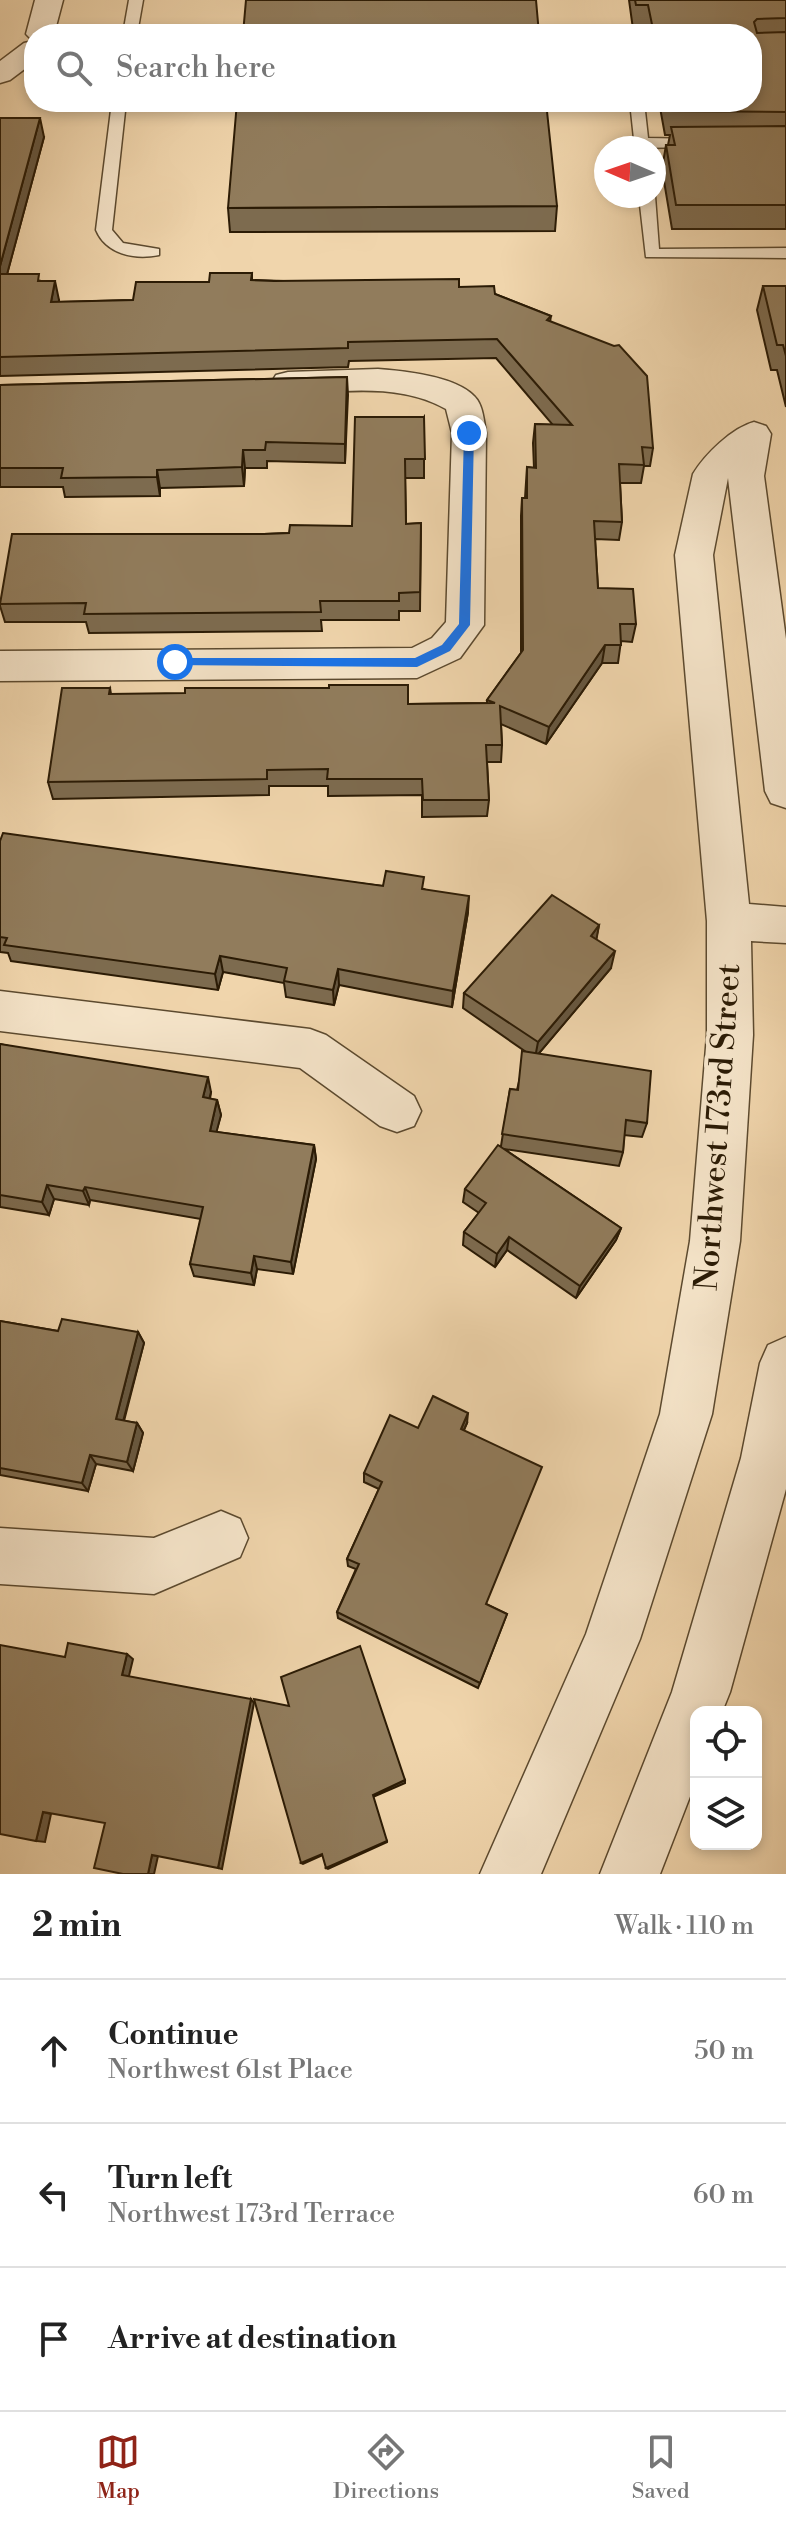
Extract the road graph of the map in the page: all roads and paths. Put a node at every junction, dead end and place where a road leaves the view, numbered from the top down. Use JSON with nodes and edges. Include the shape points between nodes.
{"nodes":[{"id":1,"x":49,"y":0,"type":"edge"},
{"id":2,"x":136,"y":0,"type":"edge"},
{"id":3,"x":43,"y":24,"type":"edge"},
{"id":4,"x":132,"y":24,"type":"edge"},
{"id":5,"x":118,"y":112,"type":"edge"},
{"id":6,"x":638,"y":112,"type":"edge"},
{"id":7,"x":641,"y":136,"type":"edge"},
{"id":8,"x":714,"y":143,"type":"edge"},
{"id":9,"x":666,"y":144,"type":"edge"},
{"id":10,"x":648,"y":208,"type":"edge"},
{"id":11,"x":153,"y":252,"type":"dead end"},
{"id":12,"x":786,"y":253,"type":"edge"},
{"id":13,"x":254,"y":384,"type":"edge"},
{"id":14,"x":770,"y":434,"type":"edge"},
{"id":15,"x":0,"y":666,"type":"edge"},
{"id":16,"x":786,"y":791,"type":"edge"},
{"id":17,"x":729,"y":921,"type":"junction"},
{"id":18,"x":786,"y":925,"type":"edge"},
{"id":19,"x":0,"y":1011,"type":"edge"},
{"id":20,"x":397,"y":1111,"type":"dead end"},
{"id":21,"x":786,"y":1363,"type":"edge"},
{"id":22,"x":221,"y":1538,"type":"dead end"},
{"id":23,"x":0,"y":1556,"type":"edge"},
{"id":24,"x":510,"y":1874,"type":"edge"},
{"id":25,"x":630,"y":1874,"type":"edge"}],
"edges":[{"from":1,"to":3,"type":"street"},
{"from":2,"to":4,"type":"lane"},
{"from":5,"to":11,"type":"lane","via":[[104,230],[116,248]]},
{"from":6,"to":7,"type":"lane"},
{"from":8,"to":9,"type":"lane"},
{"from":10,"to":12,"type":"lane","via":[[652,254]]},
{"from":13,"to":15,"type":"street","via":[[397,380],[443,389],[462,403],[469,433],[465,625],[446,648],[417,663]]},
{"from":14,"to":16,"type":"street","name":"Northwest 173rd Street","via":[[746,476]]},
{"from":14,"to":17,"type":"street","name":"Northwest 173rd Street","via":[[711,474],[694,555]]},
{"from":17,"to":18,"type":"street","name":"Northwest 173rd Street"},
{"from":17,"to":24,"type":"street","name":"Northwest 173rd Street","via":[[730,1035],[715,1241],[686,1414],[612,1639]]},
{"from":19,"to":20,"type":"street","via":[[310,1049]]},
{"from":21,"to":25,"type":"street","via":[[768,1458],[701,1692]]},
{"from":22,"to":23,"type":"street","via":[[154,1566]]}]}
